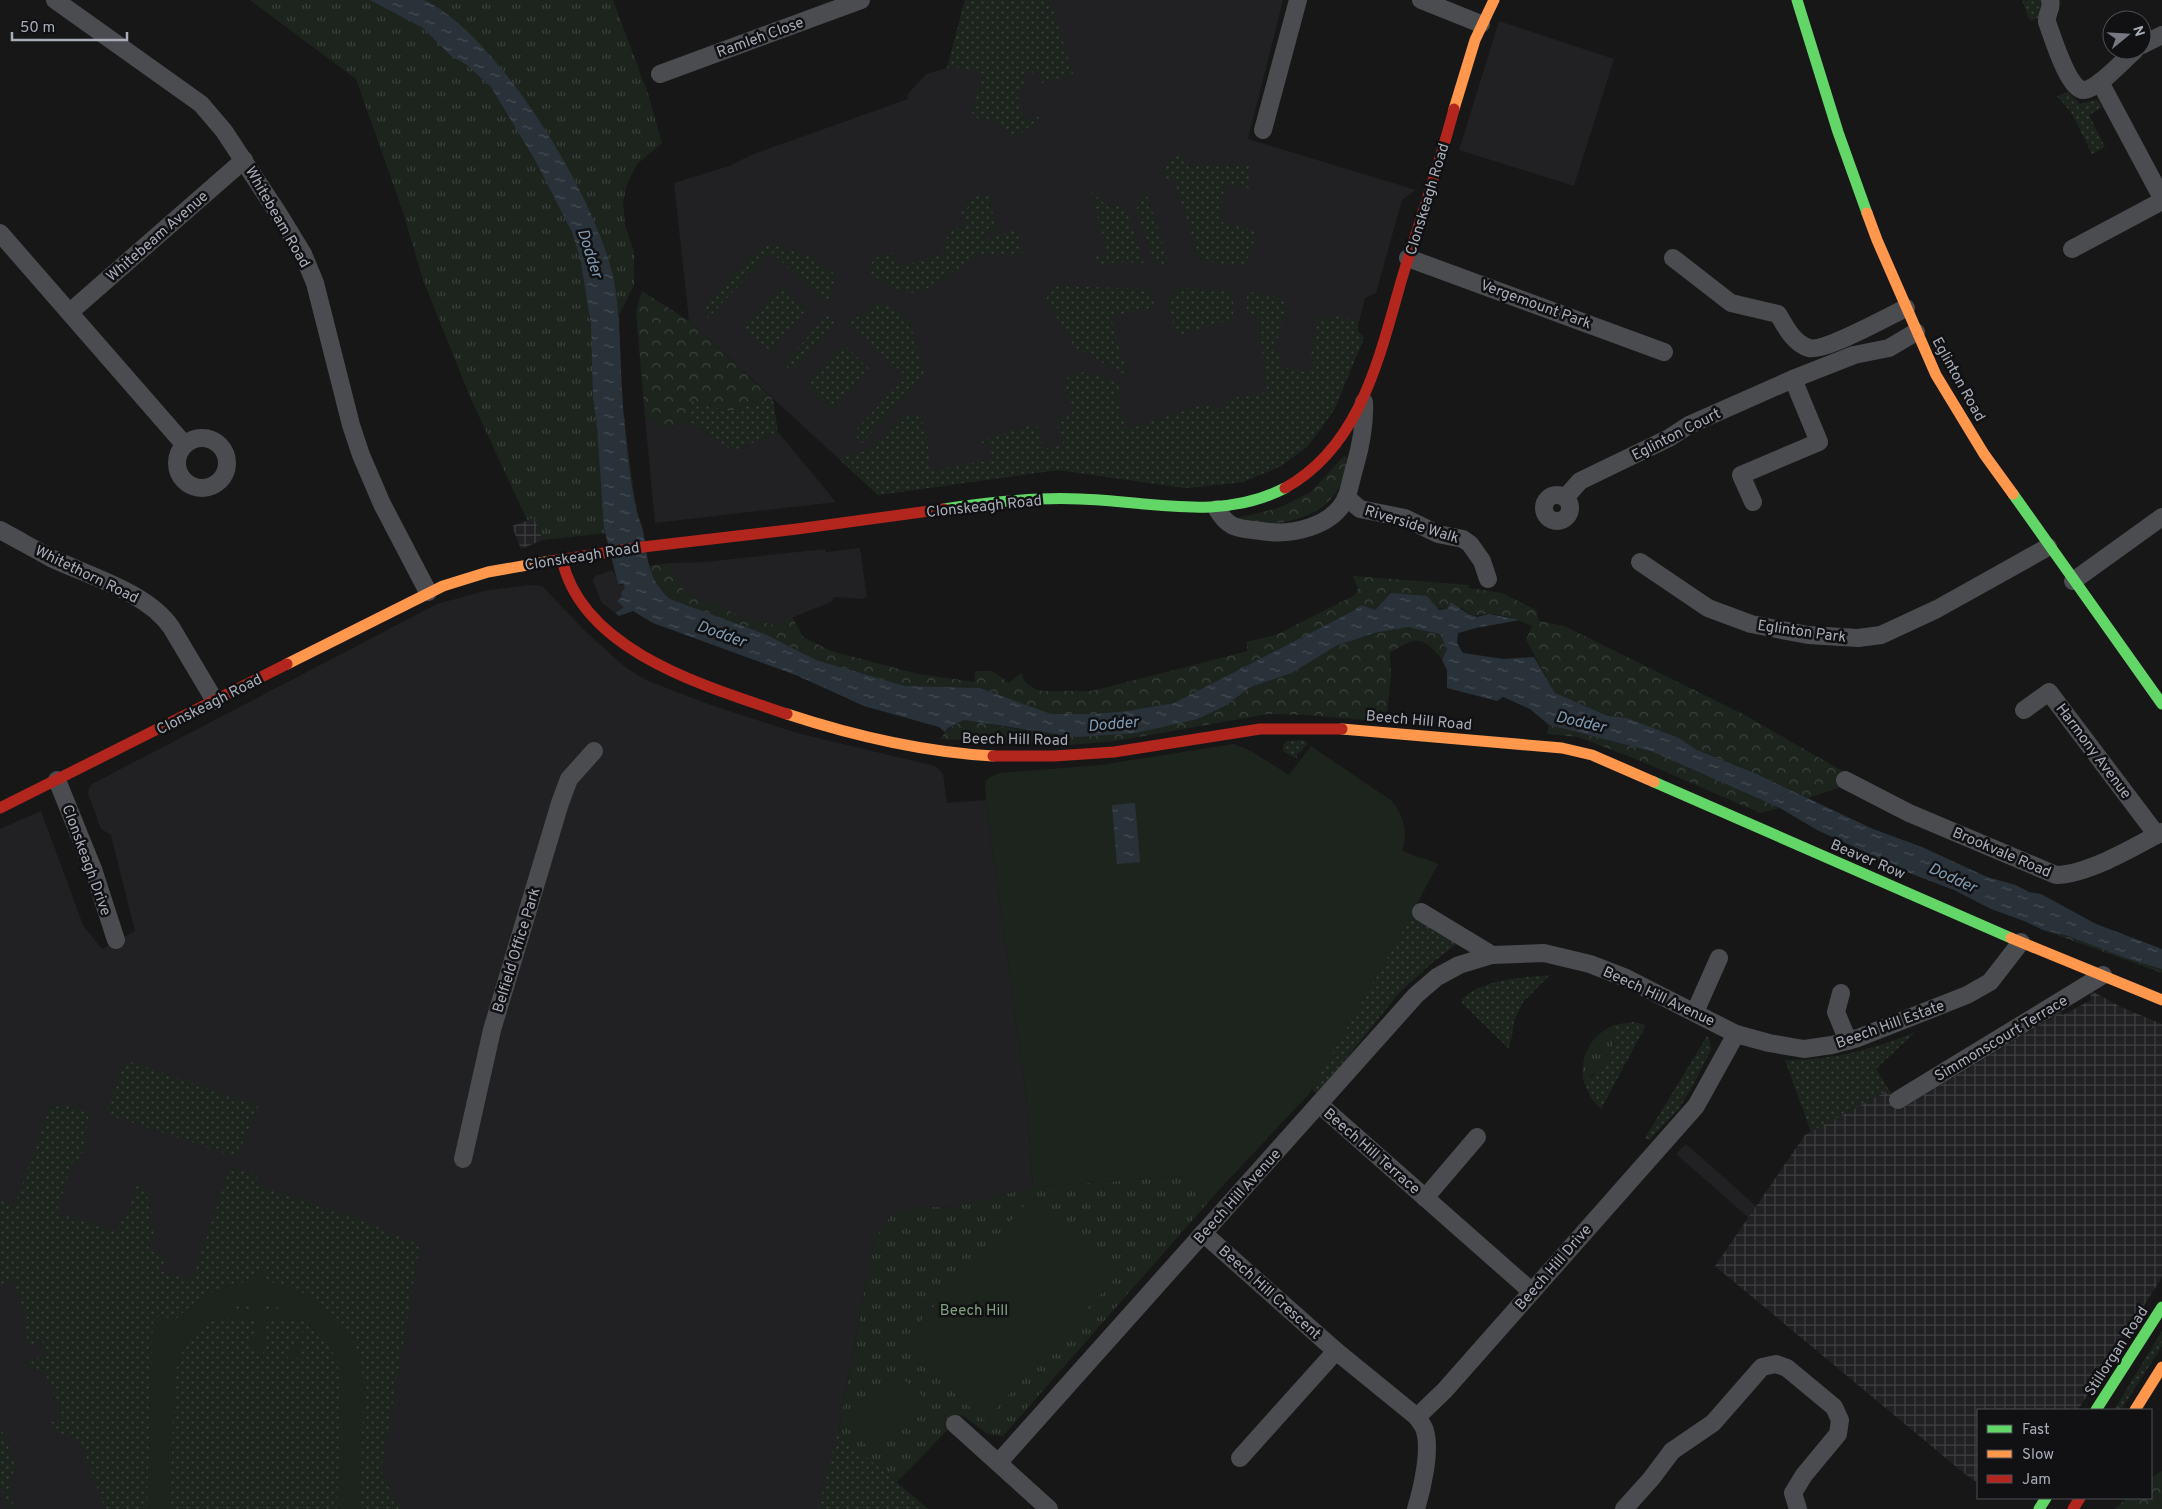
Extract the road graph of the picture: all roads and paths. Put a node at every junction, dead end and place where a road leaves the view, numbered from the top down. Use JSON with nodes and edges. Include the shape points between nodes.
{"nodes":[{"id":1,"x":56,"y":0,"type":"edge"},
{"id":2,"x":861,"y":0,"type":"edge"},
{"id":3,"x":1298,"y":0,"type":"edge"},
{"id":4,"x":1421,"y":0,"type":"edge"},
{"id":5,"x":1494,"y":0,"type":"edge"},
{"id":6,"x":1797,"y":0,"type":"edge"},
{"id":7,"x":2050,"y":0,"type":"edge"},
{"id":8,"x":1482,"y":24,"type":"junction"},
{"id":9,"x":2124,"y":60,"type":"edge"},
{"id":10,"x":660,"y":74,"type":"dead end"},
{"id":11,"x":2100,"y":82,"type":"junction"},
{"id":12,"x":1263,"y":130,"type":"dead end"},
{"id":13,"x":244,"y":160,"type":"junction"},
{"id":14,"x":2162,"y":199,"type":"edge"},
{"id":15,"x":0,"y":233,"type":"edge"},
{"id":16,"x":2072,"y":249,"type":"dead end"},
{"id":17,"x":1408,"y":258,"type":"junction"},
{"id":18,"x":1673,"y":258,"type":"dead end"},
{"id":19,"x":1906,"y":308,"type":"junction"},
{"id":20,"x":70,"y":312,"type":"junction"},
{"id":21,"x":1916,"y":332,"type":"junction"},
{"id":22,"x":1664,"y":352,"type":"dead end"},
{"id":23,"x":1793,"y":379,"type":"junction"},
{"id":24,"x":1364,"y":399,"type":"junction"},
{"id":25,"x":184,"y":444,"type":"dead end"},
{"id":26,"x":1346,"y":497,"type":"junction"},
{"id":27,"x":1566,"y":498,"type":"dead end"},
{"id":28,"x":1753,"y":502,"type":"dead end"},
{"id":29,"x":1217,"y":509,"type":"junction"},
{"id":30,"x":2162,"y":517,"type":"edge"},
{"id":31,"x":0,"y":530,"type":"edge"},
{"id":32,"x":2048,"y":547,"type":"junction"},
{"id":33,"x":562,"y":559,"type":"junction"},
{"id":34,"x":1640,"y":562,"type":"dead end"},
{"id":35,"x":1488,"y":579,"type":"dead end"},
{"id":36,"x":2073,"y":581,"type":"junction"},
{"id":37,"x":428,"y":592,"type":"junction"},
{"id":38,"x":215,"y":701,"type":"junction"},
{"id":39,"x":2162,"y":704,"type":"edge"},
{"id":40,"x":2024,"y":710,"type":"dead end"},
{"id":41,"x":1562,"y":748,"type":"joint"},
{"id":42,"x":594,"y":751,"type":"dead end"},
{"id":43,"x":57,"y":780,"type":"junction"},
{"id":44,"x":1845,"y":780,"type":"dead end"},
{"id":45,"x":0,"y":808,"type":"edge"},
{"id":46,"x":2160,"y":833,"type":"edge"},
{"id":47,"x":1421,"y":912,"type":"dead end"},
{"id":48,"x":116,"y":940,"type":"dead end"},
{"id":49,"x":2021,"y":942,"type":"junction"},
{"id":50,"x":1492,"y":955,"type":"junction"},
{"id":51,"x":1719,"y":958,"type":"dead end"},
{"id":52,"x":2103,"y":975,"type":"junction"},
{"id":53,"x":1841,"y":993,"type":"dead end"},
{"id":54,"x":2162,"y":1000,"type":"edge"},
{"id":55,"x":1695,"y":1012,"type":"junction"},
{"id":56,"x":1736,"y":1034,"type":"junction"},
{"id":57,"x":1848,"y":1041,"type":"junction"},
{"id":58,"x":1898,"y":1100,"type":"dead end"},
{"id":59,"x":1319,"y":1104,"type":"junction"},
{"id":60,"x":1478,"y":1137,"type":"dead end"},
{"id":61,"x":463,"y":1159,"type":"dead end"},
{"id":62,"x":1425,"y":1198,"type":"junction"},
{"id":63,"x":1203,"y":1233,"type":"junction"},
{"id":64,"x":1532,"y":1291,"type":"junction"},
{"id":65,"x":2162,"y":1307,"type":"edge"},
{"id":66,"x":1336,"y":1351,"type":"junction"},
{"id":67,"x":2162,"y":1367,"type":"edge"},
{"id":68,"x":2097,"y":1409,"type":"edge"},
{"id":69,"x":2136,"y":1409,"type":"edge"},
{"id":70,"x":1417,"y":1417,"type":"junction"},
{"id":71,"x":955,"y":1424,"type":"dead end"},
{"id":72,"x":1240,"y":1458,"type":"dead end"},
{"id":73,"x":999,"y":1462,"type":"junction"},
{"id":74,"x":1049,"y":1509,"type":"edge"},
{"id":75,"x":1416,"y":1509,"type":"edge"},
{"id":76,"x":1624,"y":1509,"type":"edge"},
{"id":77,"x":1798,"y":1509,"type":"edge"}],
"edges":[{"from":1,"to":13,"type":"street","name":"Whitebeam Road","via":[[201,104]]},
{"from":2,"to":10,"type":"street","name":"Ramleh Close"},
{"from":3,"to":12,"type":"street"},
{"from":4,"to":8,"type":"street"},
{"from":5,"to":8,"type":"main road","name":"Clonskeagh Road"},
{"from":6,"to":19,"type":"main road","name":"Eglinton Road","via":[[1838,132]]},
{"from":7,"to":11,"type":"street","via":[[2047,22],[2071,82],[2084,90]]},
{"from":8,"to":17,"type":"main road","name":"Clonskeagh Road","via":[[1457,94],[1437,171]]},
{"from":9,"to":11,"type":"street"},
{"from":11,"to":14,"type":"street"},
{"from":13,"to":20,"type":"street","name":"Whitebeam Avenue"},
{"from":13,"to":37,"type":"street","name":"Whitebeam Road","via":[[308,268],[361,455],[382,504]]},
{"from":14,"to":16,"type":"street"},
{"from":15,"to":20,"type":"street"},
{"from":17,"to":22,"type":"street","name":"Vergemount Park"},
{"from":17,"to":24,"type":"main road","name":"Clonskeagh Road"},
{"from":18,"to":19,"type":"street","via":[[1731,303],[1778,314],[1796,339],[1807,348],[1816,349],[1832,343]]},
{"from":19,"to":21,"type":"main road","name":"Eglinton Road"},
{"from":20,"to":25,"type":"street"},
{"from":21,"to":23,"type":"street","name":"Eglinton Court","via":[[1889,348],[1854,355]]},
{"from":21,"to":32,"type":"main road","name":"Eglinton Road","via":[[1936,375],[1984,454]]},
{"from":23,"to":27,"type":"street","name":"Eglinton Court","via":[[1690,426],[1580,482]]},
{"from":23,"to":28,"type":"street","via":[[1819,442],[1741,476]]},
{"from":24,"to":26,"type":"street","name":"Clonskeagh Road","via":[[1364,420]]},
{"from":24,"to":29,"type":"main road","name":"Clonskeagh Road","via":[[1322,461],[1299,480],[1248,503]]},
{"from":26,"to":29,"type":"street","name":"Clonskeagh Road","via":[[1325,521],[1294,533],[1231,526]]},
{"from":26,"to":35,"type":"street","name":"Riverside Walk","via":[[1360,509],[1405,518],[1438,534],[1463,539],[1482,561]]},
{"from":29,"to":33,"type":"main road","name":"Clonskeagh Road","via":[[1042,499],[653,545]]},
{"from":30,"to":36,"type":"street"},
{"from":31,"to":38,"type":"street","name":"Whitethorn Road","via":[[51,558],[142,600],[156,611],[165,619]]},
{"from":32,"to":34,"type":"street","name":"Eglinton Park","via":[[1938,609],[1881,635],[1858,638],[1808,635],[1751,624],[1708,608]]},
{"from":32,"to":36,"type":"main road","name":"Eglinton Road"},
{"from":33,"to":37,"type":"main road","name":"Clonskeagh Road","via":[[472,576]]},
{"from":33,"to":41,"type":"main road","name":"Beech Hill Road","via":[[564,574],[578,602],[590,616],[643,656],[676,673],[776,711],[928,750],[970,755],[1096,754],[1277,728],[1365,731]]},
{"from":36,"to":39,"type":"main road","name":"Eglinton Road"},
{"from":37,"to":38,"type":"main road","name":"Clonskeagh Road"},
{"from":38,"to":43,"type":"main road","name":"Clonskeagh Road"},
{"from":40,"to":46,"type":"street","name":"Harmony Avenue","via":[[2049,692]]},
{"from":41,"to":49,"type":"main road","name":"Beaver Row","via":[[1592,755]]},
{"from":42,"to":61,"type":"street","name":"Belfield Office Park","via":[[569,779],[560,803],[492,1030]]},
{"from":43,"to":45,"type":"main road","name":"Clonskeagh Road"},
{"from":43,"to":48,"type":"street","name":"Clonskeagh Drive","via":[[93,869]]},
{"from":44,"to":46,"type":"street","name":"Brookvale Road","via":[[1910,813],[2056,875],[2071,875],[2087,869]]},
{"from":47,"to":50,"type":"street"},
{"from":49,"to":52,"type":"main road","name":"Beaver Row"},
{"from":49,"to":57,"type":"street","name":"Beech Hill Estate","via":[[1990,982],[1966,995]]},
{"from":50,"to":55,"type":"street","name":"Beech Hill Avenue","via":[[1544,953],[1590,964]]},
{"from":50,"to":59,"type":"street","name":"Beech Hill Avenue","via":[[1459,965],[1437,977],[1416,995]]},
{"from":51,"to":55,"type":"street"},
{"from":52,"to":54,"type":"main road","name":"Beaver Row"},
{"from":52,"to":58,"type":"street","name":"Simmonscourt Terrace"},
{"from":53,"to":57,"type":"street","via":[[1836,1012]]},
{"from":55,"to":56,"type":"street","name":"Beech Hill Avenue"},
{"from":56,"to":57,"type":"street","name":"Beech Hill Estate","via":[[1804,1049]]},
{"from":56,"to":64,"type":"street","name":"Beech Hill Drive","via":[[1696,1106]]},
{"from":59,"to":62,"type":"street","name":"Beech Hill Terrace"},
{"from":59,"to":63,"type":"street","name":"Beech Hill Avenue"},
{"from":60,"to":62,"type":"street","name":"Beech Hill Terrace"},
{"from":62,"to":64,"type":"street","name":"Beech Hill Terrace"},
{"from":63,"to":66,"type":"street","name":"Beech Hill Crescent"},
{"from":63,"to":73,"type":"street","name":"Beech Hill Avenue"},
{"from":64,"to":70,"type":"street","name":"Beech Hill Drive","via":[[1446,1390]]},
{"from":65,"to":68,"type":"main road","name":"Stillorgan Road"},
{"from":66,"to":70,"type":"street","name":"Beech Hill Crescent"},
{"from":66,"to":72,"type":"street"},
{"from":67,"to":69,"type":"main road"},
{"from":70,"to":75,"type":"street","via":[[1425,1431],[1427,1444]]},
{"from":71,"to":73,"type":"street"},
{"from":73,"to":74,"type":"street"},
{"from":76,"to":77,"type":"street","via":[[1672,1451],[1713,1423],[1762,1367],[1776,1364],[1787,1368],[1834,1407],[1840,1420],[1838,1434],[1793,1493]]}]}
